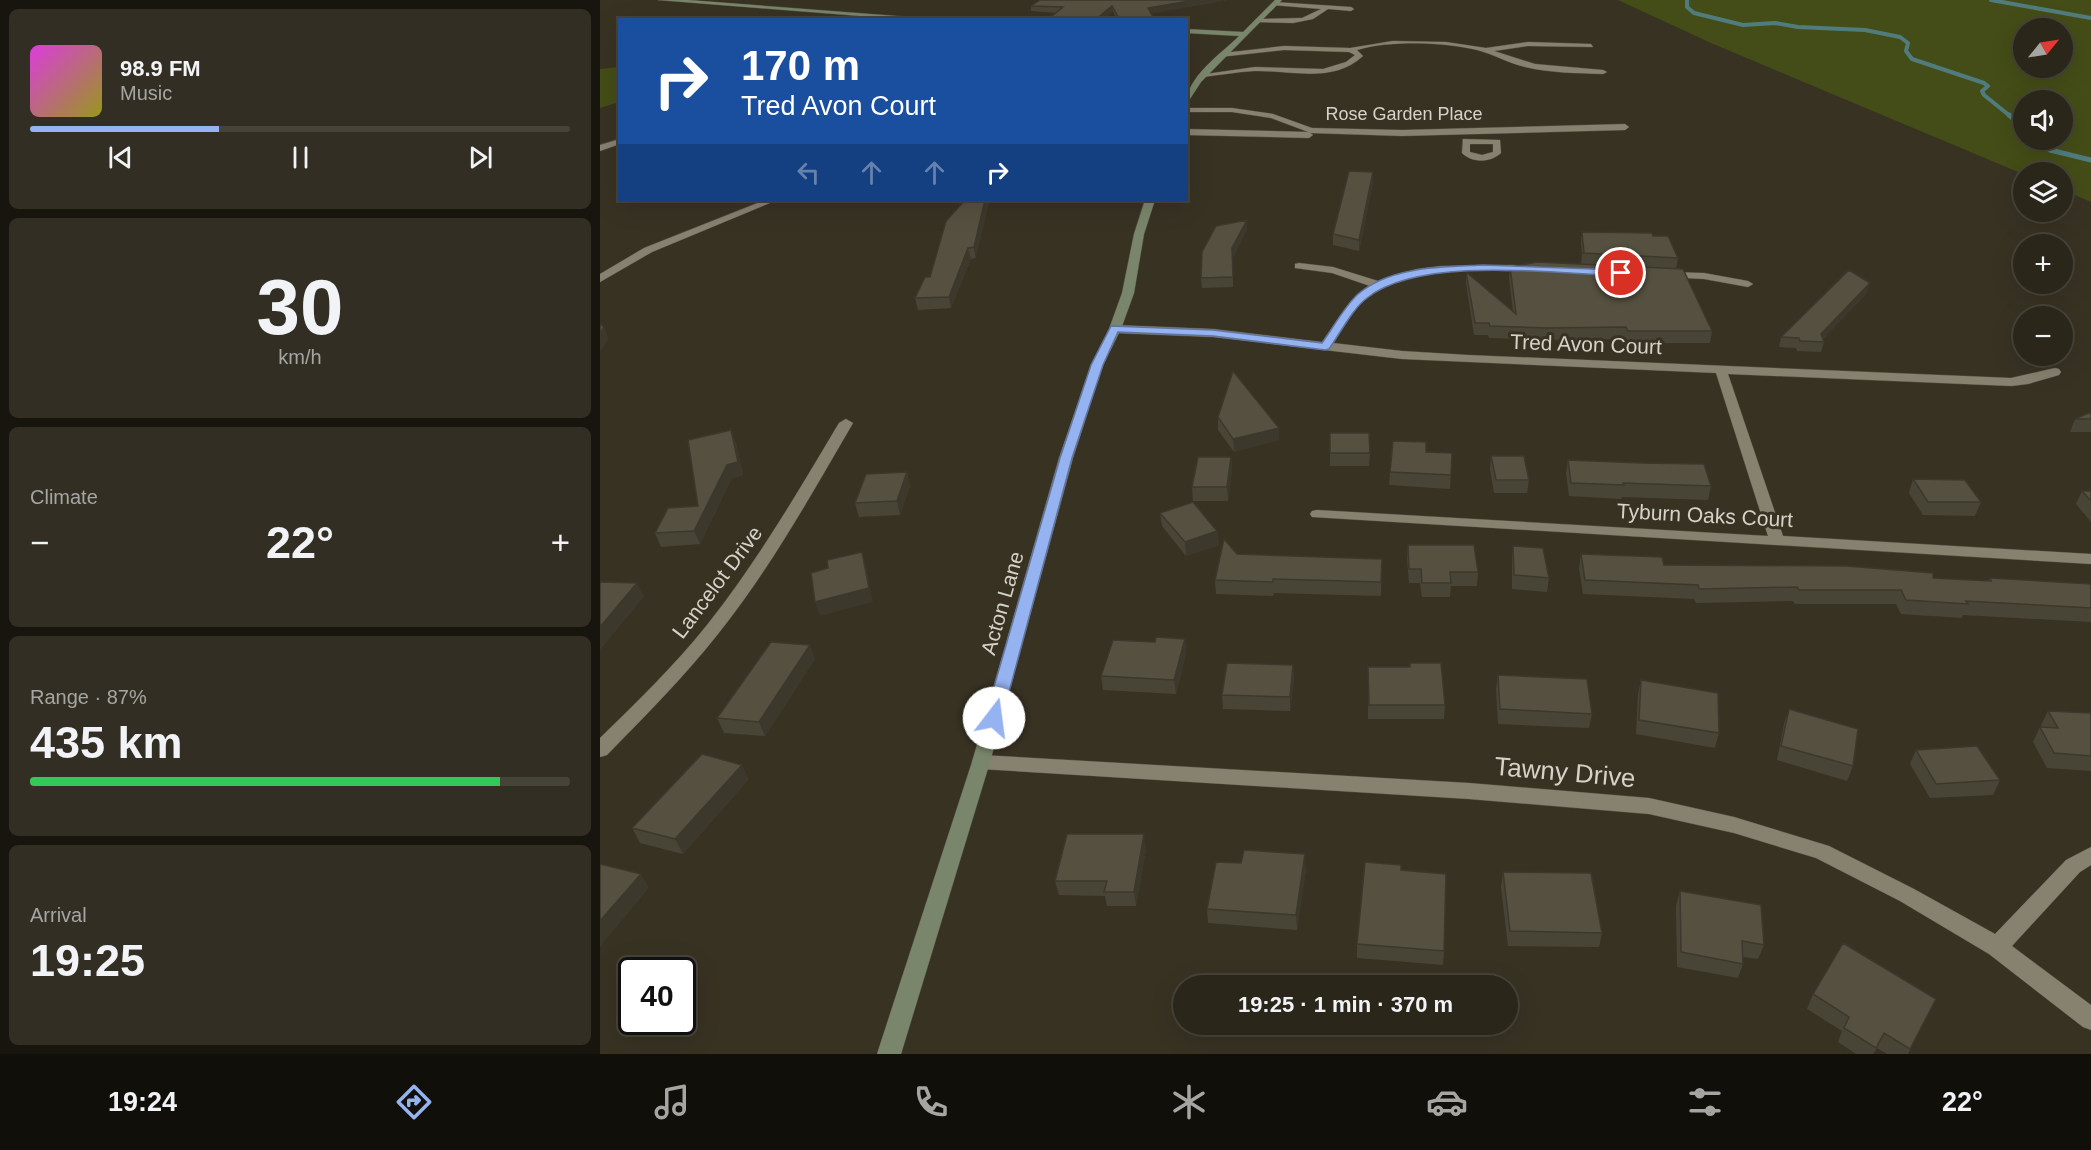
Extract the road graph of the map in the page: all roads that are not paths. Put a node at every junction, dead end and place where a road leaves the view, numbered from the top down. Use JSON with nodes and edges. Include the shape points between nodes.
{"nodes":[{"id":1,"x":661,"y":0,"type":"edge"},
{"id":2,"x":688,"y":1,"type":"edge"},
{"id":3,"x":1277,"y":2,"type":"edge"},
{"id":4,"x":1326,"y":8,"type":"junction"},
{"id":5,"x":1351,"y":9,"type":"dead end"},
{"id":6,"x":900,"y":18,"type":"edge"},
{"id":7,"x":1256,"y":21,"type":"junction"},
{"id":8,"x":1188,"y":31,"type":"edge"},
{"id":9,"x":1244,"y":34,"type":"junction"},
{"id":10,"x":1591,"y":46,"type":"dead end"},
{"id":11,"x":1350,"y":50,"type":"junction"},
{"id":12,"x":1486,"y":50,"type":"junction"},
{"id":13,"x":1223,"y":55,"type":"junction"},
{"id":14,"x":1603,"y":72,"type":"dead end"},
{"id":15,"x":1203,"y":75,"type":"junction"},
{"id":16,"x":1188,"y":100,"type":"edge"},
{"id":17,"x":1188,"y":110,"type":"edge"},
{"id":18,"x":1624,"y":128,"type":"dead end"},
{"id":19,"x":1188,"y":132,"type":"edge"},
{"id":20,"x":1466,"y":141,"type":"dead end"},
{"id":21,"x":618,"y":142,"type":"edge"},
{"id":22,"x":600,"y":148,"type":"edge"},
{"id":23,"x":770,"y":201,"type":"edge"},
{"id":24,"x":1150,"y":201,"type":"edge"},
{"id":25,"x":1299,"y":266,"type":"dead end"},
{"id":26,"x":1540,"y":269,"type":"edge"},
{"id":27,"x":1657,"y":274,"type":"edge"},
{"id":28,"x":600,"y":279,"type":"edge"},
{"id":29,"x":1748,"y":284,"type":"dead end"},
{"id":30,"x":1379,"y":285,"type":"junction"},
{"id":31,"x":1114,"y":329,"type":"junction"},
{"id":32,"x":1325,"y":347,"type":"junction"},
{"id":33,"x":1721,"y":370,"type":"junction"},
{"id":34,"x":2055,"y":372,"type":"dead end"},
{"id":35,"x":846,"y":423,"type":"dead end"},
{"id":36,"x":1317,"y":514,"type":"dead end"},
{"id":37,"x":1777,"y":540,"type":"junction"},
{"id":38,"x":2091,"y":559,"type":"edge"},
{"id":39,"x":600,"y":750,"type":"edge"},
{"id":40,"x":981,"y":762,"type":"junction"},
{"id":41,"x":2091,"y":855,"type":"edge"},
{"id":42,"x":1997,"y":946,"type":"junction"},
{"id":43,"x":2091,"y":1019,"type":"edge"},
{"id":44,"x":889,"y":1054,"type":"edge"}],
"edges":[{"from":1,"to":2,"type":"street"},
{"from":2,"to":6,"type":"street"},
{"from":3,"to":4,"type":"street"},
{"from":3,"to":7,"type":"street"},
{"from":4,"to":5,"type":"street"},
{"from":4,"to":7,"type":"street","via":[[1309,19]]},
{"from":7,"to":9,"type":"street"},
{"from":8,"to":9,"type":"street"},
{"from":9,"to":13,"type":"street"},
{"from":10,"to":12,"type":"street","via":[[1528,44]]},
{"from":11,"to":12,"type":"street","via":[[1382,44],[1452,45]]},
{"from":11,"to":13,"type":"street","via":[[1284,48]]},
{"from":11,"to":15,"type":"street","via":[[1359,56],[1336,68],[1290,72],[1253,69]]},
{"from":12,"to":14,"type":"street","via":[[1514,62],[1543,68]]},
{"from":13,"to":15,"type":"street"},
{"from":15,"to":16,"type":"street"},
{"from":17,"to":18,"type":"street","name":"Rose Garden Place","via":[[1232,110],[1273,117],[1311,130],[1402,133]]},
{"from":19,"to":20,"type":"street"},
{"from":21,"to":22,"type":"street"},
{"from":23,"to":28,"type":"street","via":[[648,250]]},
{"from":24,"to":31,"type":"street","name":"Acton Lane","via":[[1128,293]]},
{"from":25,"to":30,"type":"street","via":[[1333,270]]},
{"from":26,"to":30,"type":"street","via":[[1451,268],[1422,271]]},
{"from":27,"to":29,"type":"street","via":[[1704,276]]},
{"from":30,"to":32,"type":"street","via":[[1360,297]]},
{"from":31,"to":32,"type":"street","name":"Tred Avon Court","via":[[1213,333]]},
{"from":31,"to":40,"type":"street","name":"Acton Lane","via":[[1097,365],[1066,458]]},
{"from":32,"to":33,"type":"street","name":"Tred Avon Court","via":[[1402,355]]},
{"from":33,"to":34,"type":"street","name":"Tred Avon Court","via":[[2011,382]]},
{"from":33,"to":37,"type":"street"},
{"from":35,"to":39,"type":"street","name":"Lancelot Drive","via":[[802,499],[725,614]]},
{"from":36,"to":37,"type":"street","name":"Tyburn Oaks Court"},
{"from":37,"to":38,"type":"street","name":"Tyburn Oaks Court"},
{"from":40,"to":42,"type":"street","name":"Tawny Drive","via":[[1469,791],[1649,806],[1734,825],[1822,852]]},
{"from":40,"to":44,"type":"street","name":"Acton Lane"},
{"from":41,"to":42,"type":"street","via":[[2073,866]]},
{"from":42,"to":43,"type":"street","name":"Tawny Drive"}]}
